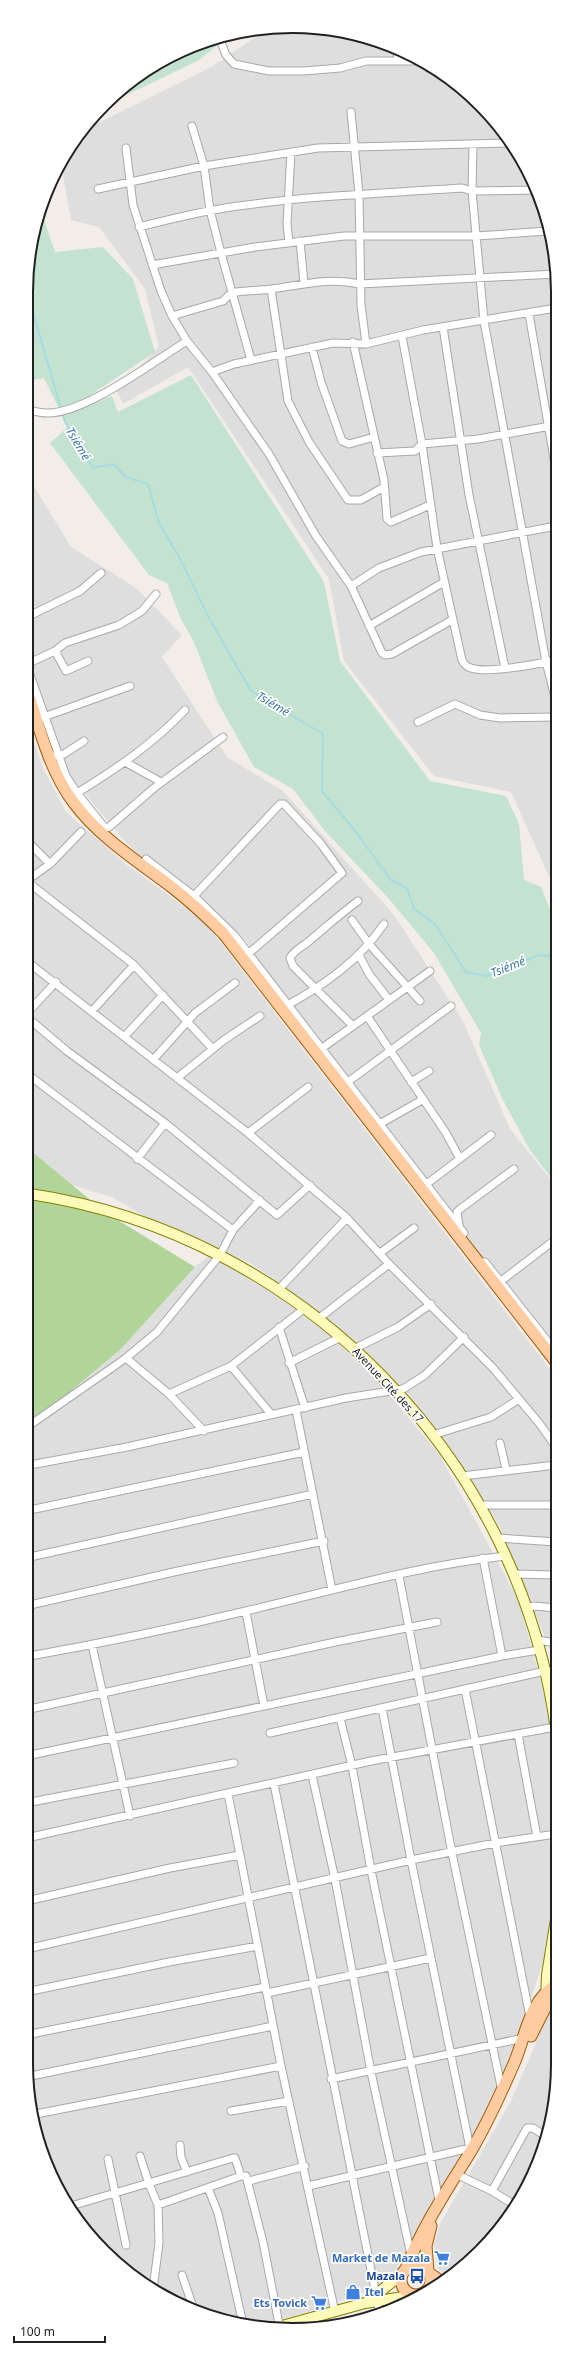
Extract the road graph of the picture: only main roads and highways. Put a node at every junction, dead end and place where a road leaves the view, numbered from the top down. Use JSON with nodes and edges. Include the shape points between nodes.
{"nodes":[{"id":1,"x":33,"y":705,"type":"edge"},
{"id":2,"x":551,"y":1356,"type":"edge"},
{"id":3,"x":551,"y":1988,"type":"edge"},
{"id":4,"x":551,"y":2000,"type":"edge"},
{"id":5,"x":543,"y":2005,"type":"junction"},
{"id":6,"x":404,"y":2272,"type":"junction"},
{"id":7,"x":428,"y":2272,"type":"junction"},
{"id":8,"x":437,"y":2278,"type":"edge"},
{"id":9,"x":431,"y":2282,"type":"edge"},
{"id":10,"x":412,"y":2293,"type":"edge"}],
"edges":[{"from":1,"to":2,"type":"main road","via":[[70,797],[91,824],[199,910],[241,956],[424,1186]]},
{"from":3,"to":5,"type":"main road","via":[[546,1991]]},
{"from":4,"to":5,"type":"main road"},
{"from":5,"to":6,"type":"main road","via":[[530,2018],[502,2092],[439,2200]]},
{"from":5,"to":7,"type":"main road","via":[[494,2118],[430,2229],[426,2246]]},
{"from":6,"to":7,"type":"main road","via":[[416,2265]]},
{"from":6,"to":10,"type":"main road","via":[[402,2286],[408,2293]]},
{"from":7,"to":8,"type":"main road"},
{"from":7,"to":9,"type":"main road"}]}
